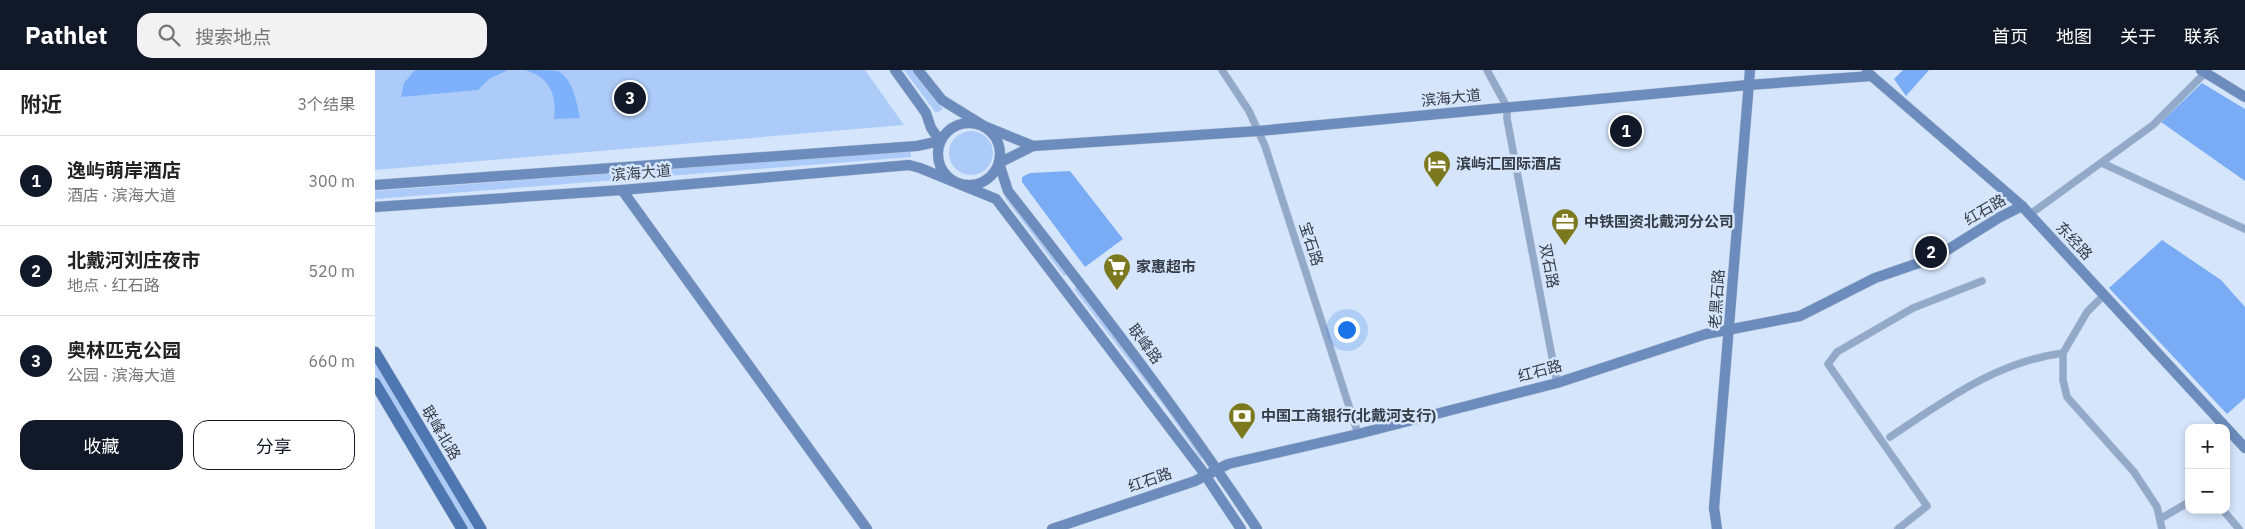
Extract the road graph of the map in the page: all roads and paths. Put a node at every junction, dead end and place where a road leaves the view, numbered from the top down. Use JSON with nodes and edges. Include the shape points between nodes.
{"nodes":[{"id":1,"x":895,"y":70,"type":"edge"},
{"id":2,"x":918,"y":70,"type":"edge"},
{"id":3,"x":1222,"y":70,"type":"edge"},
{"id":4,"x":1487,"y":70,"type":"edge"},
{"id":5,"x":1750,"y":70,"type":"edge"},
{"id":6,"x":2203,"y":71,"type":"edge"},
{"id":7,"x":1868,"y":73,"type":"edge"},
{"id":8,"x":1748,"y":85,"type":"junction"},
{"id":9,"x":2245,"y":97,"type":"edge"},
{"id":10,"x":1507,"y":107,"type":"junction"},
{"id":11,"x":984,"y":126,"type":"junction"},
{"id":12,"x":1259,"y":132,"type":"junction"},
{"id":13,"x":940,"y":141,"type":"junction"},
{"id":14,"x":1033,"y":146,"type":"junction"},
{"id":15,"x":999,"y":163,"type":"junction"},
{"id":16,"x":2102,"y":163,"type":"junction"},
{"id":17,"x":959,"y":184,"type":"junction"},
{"id":18,"x":375,"y":185,"type":"edge"},
{"id":19,"x":622,"y":190,"type":"junction"},
{"id":20,"x":2022,"y":206,"type":"junction"},
{"id":21,"x":375,"y":207,"type":"edge"},
{"id":22,"x":2029,"y":215,"type":"junction"},
{"id":23,"x":2245,"y":229,"type":"edge"},
{"id":24,"x":1982,"y":281,"type":"dead end"},
{"id":25,"x":2104,"y":295,"type":"junction"},
{"id":26,"x":1731,"y":328,"type":"junction"},
{"id":27,"x":375,"y":352,"type":"edge"},
{"id":28,"x":2063,"y":353,"type":"junction"},
{"id":29,"x":375,"y":383,"type":"edge"},
{"id":30,"x":1557,"y":383,"type":"junction"},
{"id":31,"x":1357,"y":434,"type":"junction"},
{"id":32,"x":1890,"y":437,"type":"dead end"},
{"id":33,"x":2245,"y":448,"type":"edge"},
{"id":34,"x":1218,"y":469,"type":"junction"},
{"id":35,"x":1205,"y":476,"type":"junction"},
{"id":36,"x":2185,"y":504,"type":"edge"},
{"id":37,"x":2226,"y":514,"type":"edge"},
{"id":38,"x":2160,"y":519,"type":"junction"},
{"id":39,"x":1239,"y":528,"type":"edge"},
{"id":40,"x":462,"y":529,"type":"edge"},
{"id":41,"x":481,"y":529,"type":"edge"},
{"id":42,"x":867,"y":529,"type":"edge"},
{"id":43,"x":1052,"y":529,"type":"edge"},
{"id":44,"x":1257,"y":529,"type":"edge"},
{"id":45,"x":1717,"y":529,"type":"edge"},
{"id":46,"x":1898,"y":529,"type":"edge"},
{"id":47,"x":2162,"y":529,"type":"edge"},
{"id":48,"x":2239,"y":529,"type":"edge"}],
"edges":[{"from":1,"to":13,"type":"main road","via":[[926,113]]},
{"from":2,"to":11,"type":"main road","via":[[942,100]]},
{"from":3,"to":12,"type":"street","name":"宝石路"},
{"from":4,"to":10,"type":"street","name":"双石路"},
{"from":5,"to":8,"type":"main road","name":"老黑石路"},
{"from":6,"to":9,"type":"main road"},
{"from":6,"to":16,"type":"street","via":[[2153,125]]},
{"from":7,"to":8,"type":"main road","name":"滨海大道"},
{"from":7,"to":20,"type":"main road","name":"东经路"},
{"from":8,"to":10,"type":"main road","name":"滨海大道"},
{"from":8,"to":26,"type":"main road","name":"老黑石路"},
{"from":10,"to":12,"type":"main road","name":"滨海大道"},
{"from":10,"to":30,"type":"street","name":"双石路"},
{"from":11,"to":13,"type":"main road","via":[[974,123],[954,126]]},
{"from":11,"to":14,"type":"main road"},
{"from":11,"to":15,"type":"main road","via":[[998,142]]},
{"from":12,"to":14,"type":"main road","name":"滨海大道"},
{"from":12,"to":31,"type":"street","name":"宝石路"},
{"from":13,"to":17,"type":"main road","via":[[938,162],[950,179]]},
{"from":13,"to":18,"type":"main road","name":"滨海大道","via":[[917,146]]},
{"from":14,"to":15,"type":"main road"},
{"from":15,"to":17,"type":"main road","via":[[988,179],[974,185]]},
{"from":15,"to":34,"type":"main road","name":"联峰路","via":[[1008,191]]},
{"from":16,"to":22,"type":"street"},
{"from":16,"to":23,"type":"street"},
{"from":17,"to":19,"type":"main road","name":"滨海大道","via":[[909,165]]},
{"from":17,"to":35,"type":"main road","name":"联峰路","via":[[996,199]]},
{"from":19,"to":21,"type":"main road","name":"滨海大道"},
{"from":19,"to":42,"type":"main road"},
{"from":20,"to":22,"type":"main road","name":"东经路"},
{"from":20,"to":26,"type":"main road","name":"红石路","via":[[1936,257],[1875,278],[1800,316]]},
{"from":22,"to":25,"type":"main road","name":"东经路"},
{"from":24,"to":46,"type":"street","via":[[1913,308],[1837,352],[1828,364],[1927,506]]},
{"from":25,"to":28,"type":"street","via":[[2087,312]]},
{"from":25,"to":33,"type":"main road","name":"东经路"},
{"from":26,"to":30,"type":"main road","name":"红石路"},
{"from":26,"to":45,"type":"main road","name":"老黑石路","via":[[1714,508]]},
{"from":27,"to":41,"type":"main road","name":"联峰北路"},
{"from":28,"to":32,"type":"street","via":[[2014,364],[1969,384]]},
{"from":28,"to":38,"type":"street","via":[[2063,380],[2067,396],[2134,472],[2157,507]]},
{"from":29,"to":40,"type":"main road","name":"联峰北路"},
{"from":30,"to":31,"type":"main road","name":"红石路"},
{"from":31,"to":34,"type":"main road","name":"红石路"},
{"from":34,"to":35,"type":"main road","name":"红石路"},
{"from":34,"to":44,"type":"main road","name":"联峰路"},
{"from":35,"to":39,"type":"main road","name":"联峰路"},
{"from":35,"to":43,"type":"main road","name":"红石路"},
{"from":36,"to":38,"type":"street"},
{"from":37,"to":48,"type":"street"},
{"from":38,"to":47,"type":"street"}]}
